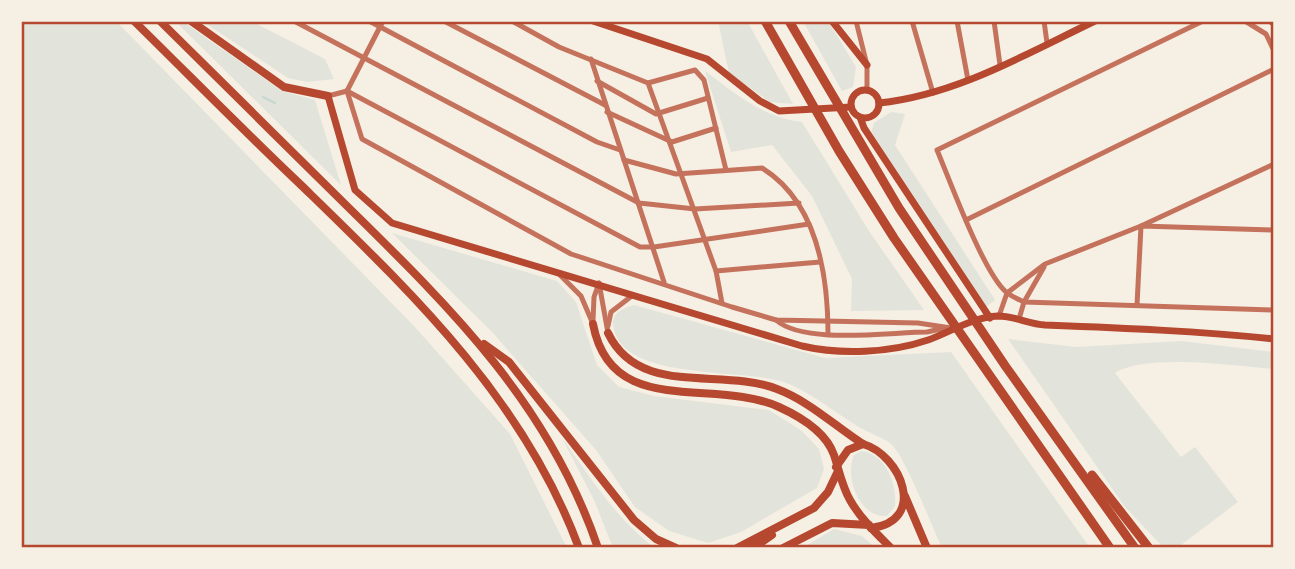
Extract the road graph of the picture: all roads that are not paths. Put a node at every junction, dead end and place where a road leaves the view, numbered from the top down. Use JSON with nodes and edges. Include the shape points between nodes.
{"nodes":[{"id":1,"x":134,"y":21,"type":"edge"},
{"id":2,"x":159,"y":21,"type":"edge"},
{"id":3,"x":191,"y":21,"type":"edge"},
{"id":4,"x":294,"y":21,"type":"edge"},
{"id":5,"x":369,"y":21,"type":"edge"},
{"id":6,"x":444,"y":21,"type":"edge"},
{"id":7,"x":512,"y":21,"type":"edge"},
{"id":8,"x":765,"y":21,"type":"edge"},
{"id":9,"x":789,"y":21,"type":"edge"},
{"id":10,"x":832,"y":21,"type":"edge"},
{"id":11,"x":856,"y":21,"type":"edge"},
{"id":12,"x":912,"y":21,"type":"edge"},
{"id":13,"x":957,"y":21,"type":"edge"},
{"id":14,"x":994,"y":21,"type":"edge"},
{"id":15,"x":1044,"y":21,"type":"edge"},
{"id":16,"x":1093,"y":21,"type":"edge"},
{"id":17,"x":1203,"y":21,"type":"edge"},
{"id":18,"x":1245,"y":21,"type":"edge"},
{"id":19,"x":597,"y":22,"type":"edge"},
{"id":20,"x":381,"y":24,"type":"edge"},
{"id":21,"x":1047,"y":43,"type":"junction"},
{"id":22,"x":1274,"y":51,"type":"edge"},
{"id":23,"x":364,"y":57,"type":"junction"},
{"id":24,"x":590,"y":59,"type":"junction"},
{"id":25,"x":867,"y":65,"type":"junction"},
{"id":26,"x":1000,"y":65,"type":"junction"},
{"id":27,"x":1274,"y":69,"type":"edge"},
{"id":28,"x":968,"y":80,"type":"junction"},
{"id":29,"x":597,"y":81,"type":"junction"},
{"id":30,"x":648,"y":83,"type":"junction"},
{"id":31,"x":867,"y":90,"type":"junction"},
{"id":32,"x":347,"y":91,"type":"junction"},
{"id":33,"x":933,"y":93,"type":"junction"},
{"id":34,"x":328,"y":96,"type":"junction"},
{"id":35,"x":708,"y":98,"type":"junction"},
{"id":36,"x":879,"y":103,"type":"junction"},
{"id":37,"x":605,"y":105,"type":"junction"},
{"id":38,"x":851,"y":107,"type":"junction"},
{"id":39,"x":607,"y":112,"type":"junction"},
{"id":40,"x":660,"y":114,"type":"junction"},
{"id":41,"x":860,"y":117,"type":"junction"},
{"id":42,"x":716,"y":128,"type":"junction"},
{"id":43,"x":672,"y":142,"type":"junction"},
{"id":44,"x":620,"y":150,"type":"junction"},
{"id":45,"x":624,"y":160,"type":"junction"},
{"id":46,"x":1274,"y":164,"type":"edge"},
{"id":47,"x":726,"y":170,"type":"junction"},
{"id":48,"x":682,"y":174,"type":"junction"},
{"id":49,"x":639,"y":203,"type":"junction"},
{"id":50,"x":799,"y":203,"type":"junction"},
{"id":51,"x":695,"y":209,"type":"junction"},
{"id":52,"x":966,"y":220,"type":"junction"},
{"id":53,"x":810,"y":224,"type":"junction"},
{"id":54,"x":1141,"y":226,"type":"junction"},
{"id":55,"x":1274,"y":230,"type":"edge"},
{"id":56,"x":704,"y":240,"type":"junction"},
{"id":57,"x":654,"y":247,"type":"junction"},
{"id":58,"x":820,"y":262,"type":"junction"},
{"id":59,"x":1045,"y":264,"type":"junction"},
{"id":60,"x":716,"y":271,"type":"junction"},
{"id":61,"x":559,"y":273,"type":"junction"},
{"id":62,"x":664,"y":283,"type":"junction"},
{"id":63,"x":599,"y":284,"type":"junction"},
{"id":64,"x":1007,"y":293,"type":"junction"},
{"id":65,"x":633,"y":295,"type":"junction"},
{"id":66,"x":1024,"y":302,"type":"junction"},
{"id":67,"x":722,"y":303,"type":"junction"},
{"id":68,"x":1136,"y":305,"type":"junction"},
{"id":69,"x":1274,"y":310,"type":"edge"},
{"id":70,"x":999,"y":316,"type":"junction"},
{"id":71,"x":990,"y":317,"type":"junction"},
{"id":72,"x":1019,"y":319,"type":"junction"},
{"id":73,"x":776,"y":320,"type":"junction"},
{"id":74,"x":828,"y":323,"type":"junction"},
{"id":75,"x":593,"y":324,"type":"junction"},
{"id":76,"x":950,"y":328,"type":"junction"},
{"id":77,"x":608,"y":333,"type":"junction"},
{"id":78,"x":828,"y":334,"type":"junction"},
{"id":79,"x":1274,"y":339,"type":"edge"},
{"id":80,"x":479,"y":341,"type":"junction"},
{"id":81,"x":863,"y":444,"type":"junction"},
{"id":82,"x":837,"y":469,"type":"junction"},
{"id":83,"x":905,"y":495,"type":"junction"},
{"id":84,"x":1115,"y":511,"type":"junction"},
{"id":85,"x":870,"y":526,"type":"junction"},
{"id":86,"x":782,"y":527,"type":"junction"},
{"id":87,"x":579,"y":548,"type":"edge"},
{"id":88,"x":598,"y":548,"type":"edge"},
{"id":89,"x":676,"y":548,"type":"edge"},
{"id":90,"x":737,"y":548,"type":"edge"},
{"id":91,"x":753,"y":548,"type":"edge"},
{"id":92,"x":783,"y":548,"type":"edge"},
{"id":93,"x":891,"y":548,"type":"edge"},
{"id":94,"x":927,"y":548,"type":"edge"},
{"id":95,"x":1110,"y":548,"type":"edge"},
{"id":96,"x":1135,"y":548,"type":"edge"},
{"id":97,"x":1149,"y":548,"type":"edge"}],
"edges":[{"from":1,"to":87,"type":"main road","via":[[393,275],[478,370],[536,454]]},
{"from":2,"to":80,"type":"main road","via":[[417,274]]},
{"from":3,"to":34,"type":"main road","via":[[284,87]]},
{"from":4,"to":23,"type":"street"},
{"from":5,"to":20,"type":"street"},
{"from":6,"to":37,"type":"street"},
{"from":7,"to":24,"type":"street"},
{"from":8,"to":95,"type":"highway","via":[[909,260]]},
{"from":9,"to":84,"type":"highway","via":[[899,208],[1006,367]]},
{"from":10,"to":25,"type":"main road"},
{"from":11,"to":25,"type":"street"},
{"from":12,"to":33,"type":"street"},
{"from":13,"to":28,"type":"street"},
{"from":14,"to":26,"type":"street"},
{"from":15,"to":21,"type":"street"},
{"from":16,"to":21,"type":"main road"},
{"from":17,"to":52,"type":"street","via":[[937,150]]},
{"from":18,"to":22,"type":"street","via":[[1266,34]]},
{"from":19,"to":38,"type":"main road","via":[[707,59],[779,111]]},
{"from":20,"to":23,"type":"street"},
{"from":20,"to":44,"type":"street","via":[[597,142]]},
{"from":21,"to":26,"type":"main road"},
{"from":23,"to":32,"type":"street"},
{"from":23,"to":49,"type":"street"},
{"from":24,"to":29,"type":"street"},
{"from":24,"to":30,"type":"street"},
{"from":25,"to":31,"type":"street"},
{"from":26,"to":28,"type":"main road"},
{"from":27,"to":52,"type":"street"},
{"from":28,"to":33,"type":"main road"},
{"from":29,"to":37,"type":"street"},
{"from":29,"to":40,"type":"street"},
{"from":30,"to":35,"type":"street","via":[[695,70],[704,80]]},
{"from":30,"to":40,"type":"street"},
{"from":31,"to":36,"type":"main road","via":[[876,94]]},
{"from":31,"to":38,"type":"main road","via":[[854,94]]},
{"from":32,"to":34,"type":"street"},
{"from":32,"to":57,"type":"street","via":[[632,244]]},
{"from":32,"to":62,"type":"street","via":[[362,139],[571,254]]},
{"from":33,"to":36,"type":"main road"},
{"from":34,"to":61,"type":"main road","via":[[355,190],[380,215],[414,231]]},
{"from":35,"to":40,"type":"street"},
{"from":35,"to":42,"type":"street"},
{"from":36,"to":41,"type":"main road","via":[[873,116]]},
{"from":37,"to":39,"type":"street"},
{"from":38,"to":41,"type":"main road"},
{"from":39,"to":43,"type":"street"},
{"from":39,"to":44,"type":"street"},
{"from":40,"to":43,"type":"street"},
{"from":41,"to":71,"type":"main road"},
{"from":42,"to":43,"type":"street"},
{"from":42,"to":47,"type":"street"},
{"from":43,"to":48,"type":"street"},
{"from":44,"to":45,"type":"street"},
{"from":45,"to":48,"type":"street"},
{"from":45,"to":49,"type":"street"},
{"from":46,"to":54,"type":"street"},
{"from":47,"to":48,"type":"street"},
{"from":47,"to":50,"type":"street","via":[[762,169]]},
{"from":48,"to":51,"type":"street"},
{"from":49,"to":51,"type":"street"},
{"from":49,"to":57,"type":"street"},
{"from":50,"to":51,"type":"street"},
{"from":50,"to":53,"type":"street"},
{"from":51,"to":56,"type":"street"},
{"from":52,"to":64,"type":"street"},
{"from":53,"to":56,"type":"street"},
{"from":53,"to":58,"type":"street"},
{"from":54,"to":55,"type":"street"},
{"from":54,"to":59,"type":"street"},
{"from":54,"to":68,"type":"street"},
{"from":56,"to":57,"type":"street"},
{"from":56,"to":60,"type":"street"},
{"from":57,"to":62,"type":"street"},
{"from":58,"to":60,"type":"street"},
{"from":58,"to":74,"type":"street","via":[[830,303]]},
{"from":59,"to":64,"type":"street"},
{"from":59,"to":66,"type":"street"},
{"from":60,"to":67,"type":"street"},
{"from":61,"to":63,"type":"main road"},
{"from":61,"to":75,"type":"street","via":[[581,296]]},
{"from":62,"to":67,"type":"street"},
{"from":63,"to":65,"type":"main road"},
{"from":63,"to":75,"type":"street"},
{"from":63,"to":77,"type":"street"},
{"from":64,"to":66,"type":"street"},
{"from":64,"to":70,"type":"street"},
{"from":65,"to":76,"type":"main road","via":[[822,351],[901,346]]},
{"from":65,"to":77,"type":"street","via":[[611,312]]},
{"from":66,"to":68,"type":"street"},
{"from":66,"to":72,"type":"street"},
{"from":67,"to":73,"type":"street"},
{"from":68,"to":69,"type":"street"},
{"from":70,"to":71,"type":"main road"},
{"from":70,"to":72,"type":"main road"},
{"from":71,"to":76,"type":"main road"},
{"from":72,"to":79,"type":"main road"},
{"from":73,"to":74,"type":"street"},
{"from":73,"to":78,"type":"street","via":[[803,331]]},
{"from":74,"to":76,"type":"street","via":[[918,323]]},
{"from":74,"to":78,"type":"street"},
{"from":75,"to":82,"type":"main road","via":[[601,354],[624,377],[653,387],[760,400],[779,407],[819,431]]},
{"from":76,"to":78,"type":"street"},
{"from":77,"to":81,"type":"main road","via":[[623,357],[647,371],[776,388]]},
{"from":80,"to":88,"type":"main road","via":[[551,444]]},
{"from":80,"to":89,"type":"main road","via":[[509,362],[642,529]]},
{"from":81,"to":82,"type":"main road","via":[[848,450]]},
{"from":81,"to":83,"type":"main road","via":[[886,459]]},
{"from":82,"to":85,"type":"main road","via":[[850,499]]},
{"from":82,"to":86,"type":"main road","via":[[822,500]]},
{"from":83,"to":85,"type":"main road","via":[[897,519],[888,525]]},
{"from":83,"to":94,"type":"main road"},
{"from":84,"to":96,"type":"highway"},
{"from":84,"to":97,"type":"highway"},
{"from":85,"to":92,"type":"main road","via":[[832,523]]},
{"from":85,"to":93,"type":"main road"},
{"from":86,"to":90,"type":"main road"},
{"from":86,"to":91,"type":"main road"}]}
